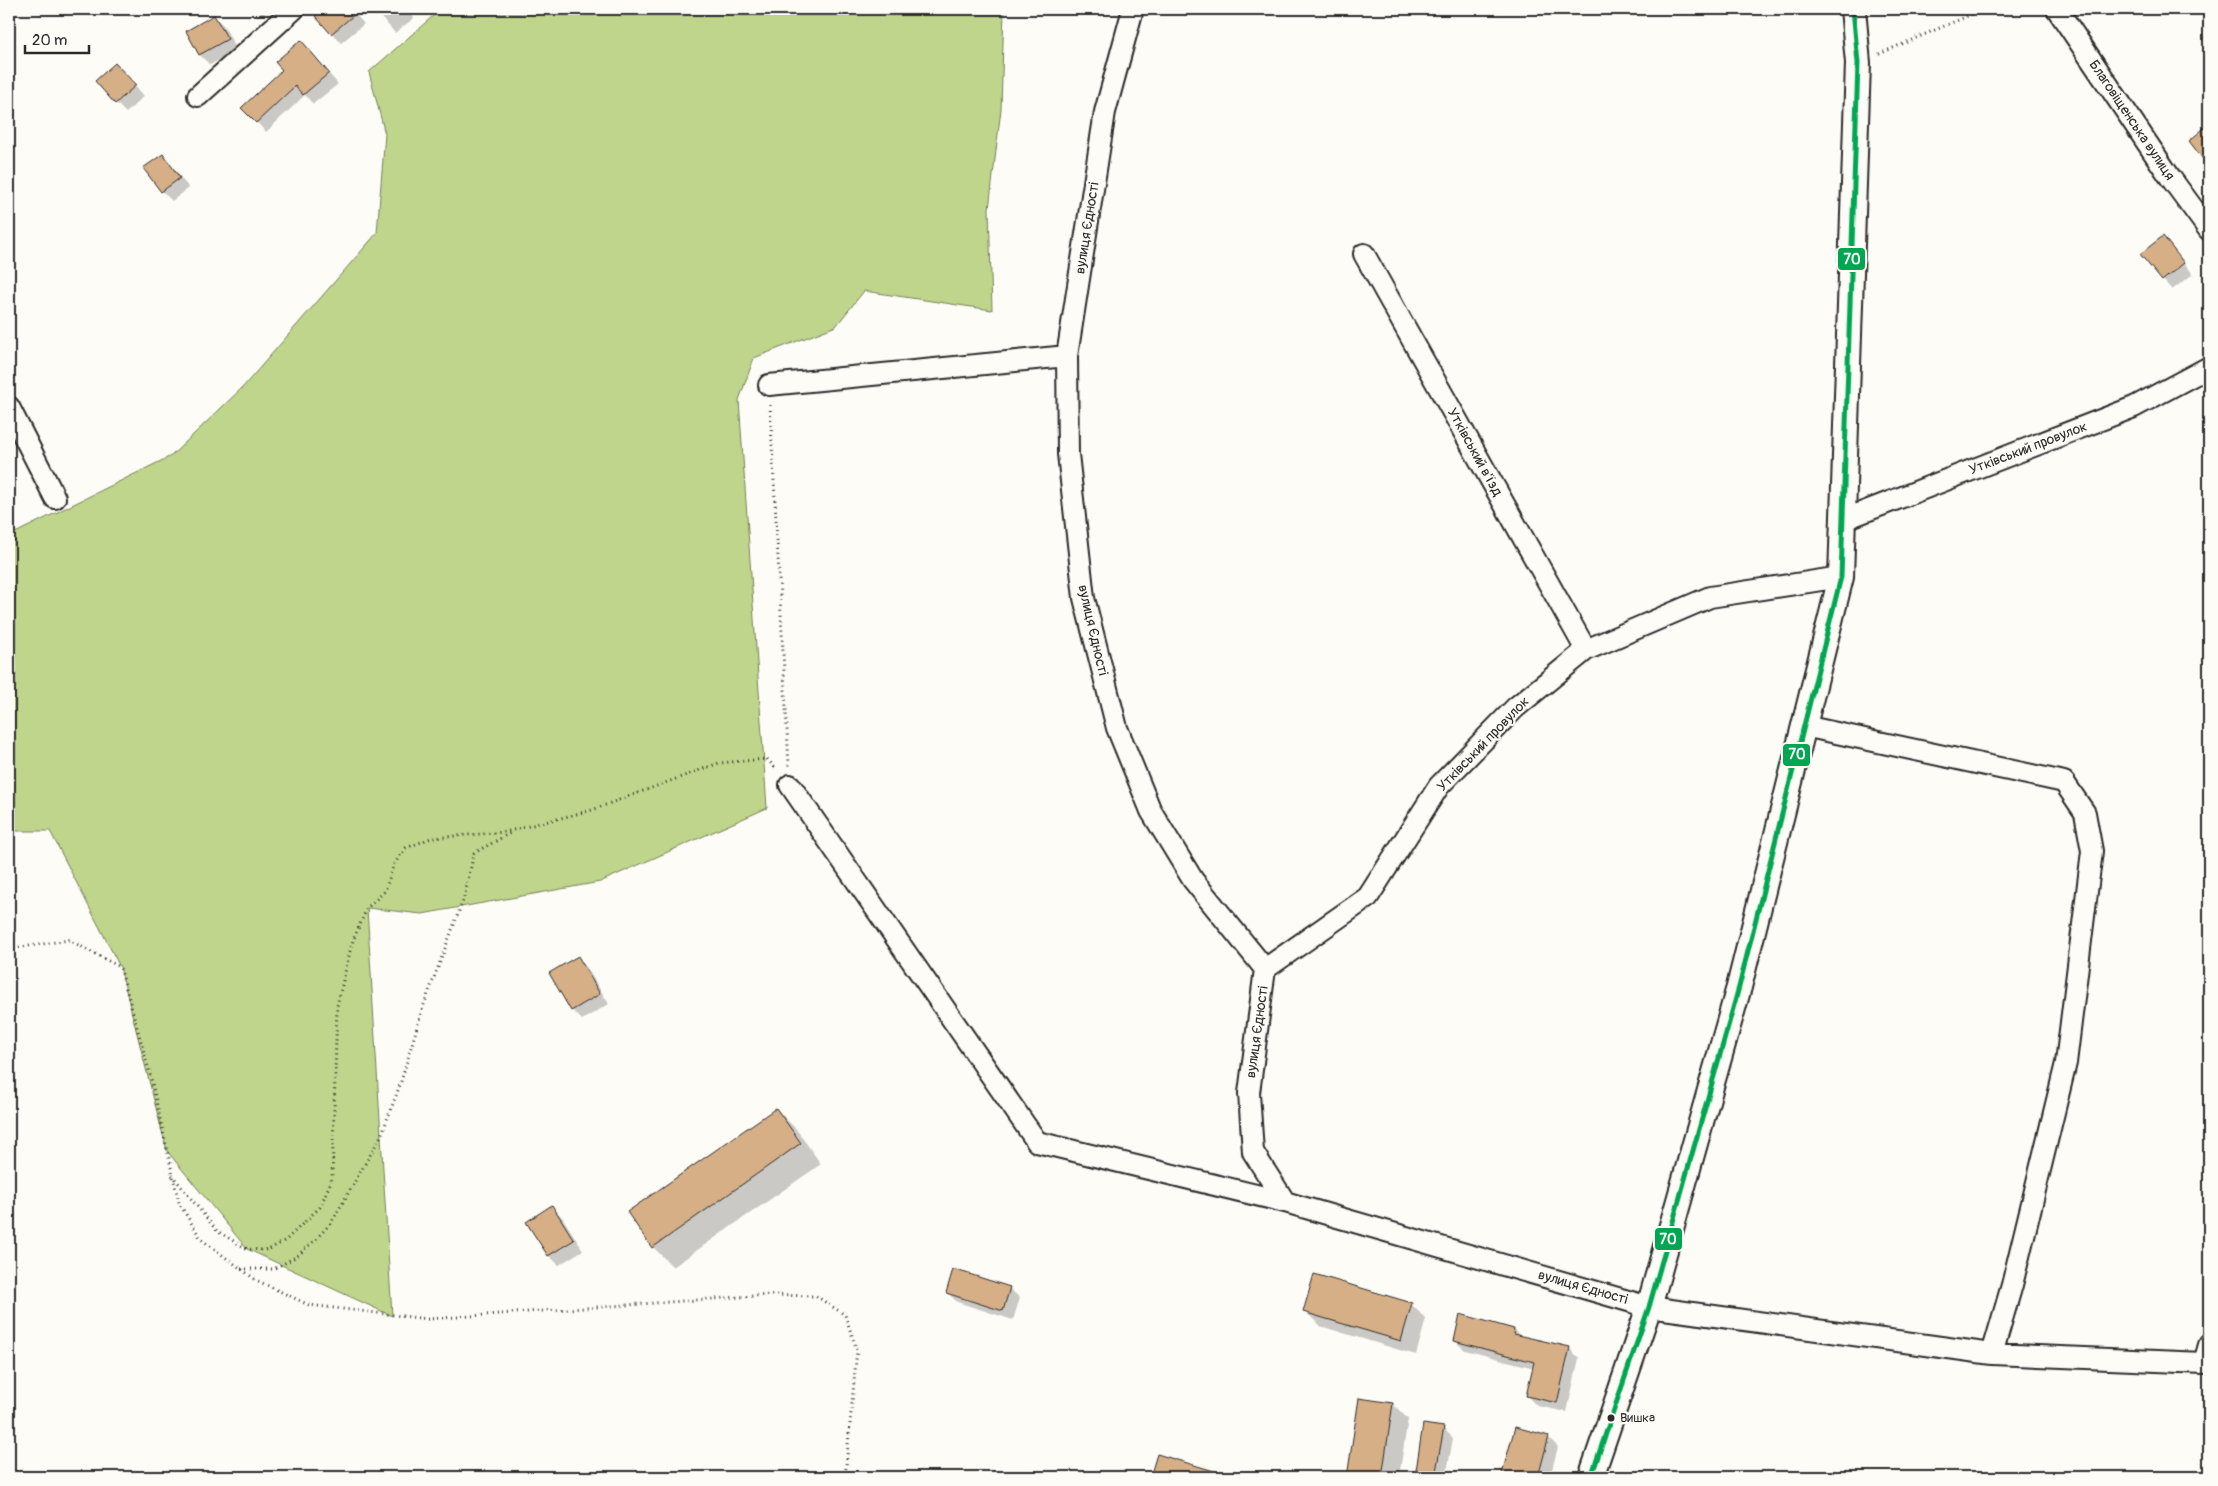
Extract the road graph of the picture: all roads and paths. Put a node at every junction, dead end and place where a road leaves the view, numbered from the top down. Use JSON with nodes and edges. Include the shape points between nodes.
{"nodes":[{"id":1,"x":294,"y":9,"type":"edge"},
{"id":2,"x":1134,"y":9,"type":"edge"},
{"id":3,"x":1853,"y":9,"type":"edge"},
{"id":4,"x":1984,"y":9,"type":"edge"},
{"id":5,"x":2057,"y":9,"type":"edge"},
{"id":6,"x":1858,"y":63,"type":"junction"},
{"id":7,"x":198,"y":96,"type":"dead end"},
{"id":8,"x":2209,"y":230,"type":"edge"},
{"id":9,"x":1364,"y":254,"type":"dead end"},
{"id":10,"x":1066,"y":356,"type":"junction"},
{"id":11,"x":2209,"y":367,"type":"edge"},
{"id":12,"x":769,"y":384,"type":"joint"},
{"id":13,"x":9,"y":407,"type":"edge"},
{"id":14,"x":55,"y":498,"type":"dead end"},
{"id":15,"x":1843,"y":520,"type":"junction"},
{"id":16,"x":1841,"y":577,"type":"junction"},
{"id":17,"x":1586,"y":650,"type":"junction"},
{"id":18,"x":1804,"y":726,"type":"junction"},
{"id":19,"x":790,"y":785,"type":"junction"},
{"id":20,"x":517,"y":829,"type":"junction"},
{"id":21,"x":9,"y":949,"type":"edge"},
{"id":22,"x":1265,"y":969,"type":"junction"},
{"id":23,"x":172,"y":1175,"type":"junction"},
{"id":24,"x":1285,"y":1202,"type":"junction"},
{"id":25,"x":241,"y":1269,"type":"junction"},
{"id":26,"x":1649,"y":1306,"type":"junction"},
{"id":27,"x":1992,"y":1354,"type":"junction"},
{"id":28,"x":2206,"y":1354,"type":"edge"},
{"id":29,"x":844,"y":1477,"type":"edge"},
{"id":30,"x":1591,"y":1477,"type":"edge"}],
"edges":[{"from":1,"to":7,"type":"street"},
{"from":2,"to":10,"type":"street","name":"вулиця Єдності","via":[[1105,112]]},
{"from":3,"to":6,"type":"street"},
{"from":4,"to":6,"type":"path"},
{"from":5,"to":8,"type":"street","name":"Благовіщенська вулиця"},
{"from":6,"to":15,"type":"street"},
{"from":9,"to":17,"type":"street","name":"Утківський в'їзд"},
{"from":10,"to":12,"type":"street"},
{"from":10,"to":22,"type":"street","name":"вулиця Єдності","via":[[1068,454],[1084,598],[1117,728],[1151,811],[1193,880]]},
{"from":11,"to":15,"type":"street","name":"Утківський провулок","via":[[2134,407]]},
{"from":12,"to":19,"type":"path"},
{"from":13,"to":14,"type":"street"},
{"from":15,"to":16,"type":"street"},
{"from":16,"to":17,"type":"street","name":"Утківський провулок","via":[[1710,597]]},
{"from":16,"to":18,"type":"street"},
{"from":17,"to":22,"type":"street","name":"Утківський провулок","via":[[1515,708],[1439,786],[1368,897]]},
{"from":18,"to":26,"type":"street","via":[[1740,987]]},
{"from":18,"to":27,"type":"street","via":[[2064,782],[2085,812],[2092,851],[2066,1063]]},
{"from":19,"to":20,"type":"path","via":[[767,759],[719,763],[592,810]]},
{"from":19,"to":24,"type":"street","name":"вулиця Єдності","via":[[1037,1142]]},
{"from":20,"to":23,"type":"path","via":[[431,838],[406,848],[394,864],[386,891],[367,908],[352,943],[337,1006],[332,1179],[320,1207],[286,1240],[268,1250],[247,1250],[217,1231]]},
{"from":20,"to":25,"type":"path","via":[[474,853],[464,898],[422,1010],[381,1136],[331,1223],[297,1256],[274,1269]]},
{"from":21,"to":23,"type":"path","via":[[69,940],[120,967],[150,1074]]},
{"from":22,"to":24,"type":"street","name":"вулиця Єдності","via":[[1249,1093],[1253,1152]]},
{"from":23,"to":25,"type":"path","via":[[179,1203],[202,1239]]},
{"from":24,"to":26,"type":"street","name":"вулиця Єдності"},
{"from":25,"to":29,"type":"path","via":[[256,1280],[308,1305],[428,1320],[768,1295],[816,1296],[845,1315],[857,1350]]},
{"from":26,"to":27,"type":"street","name":"вулиця Єдності"},
{"from":26,"to":30,"type":"street"},
{"from":27,"to":28,"type":"street","name":"вулиця Єдності"}]}
